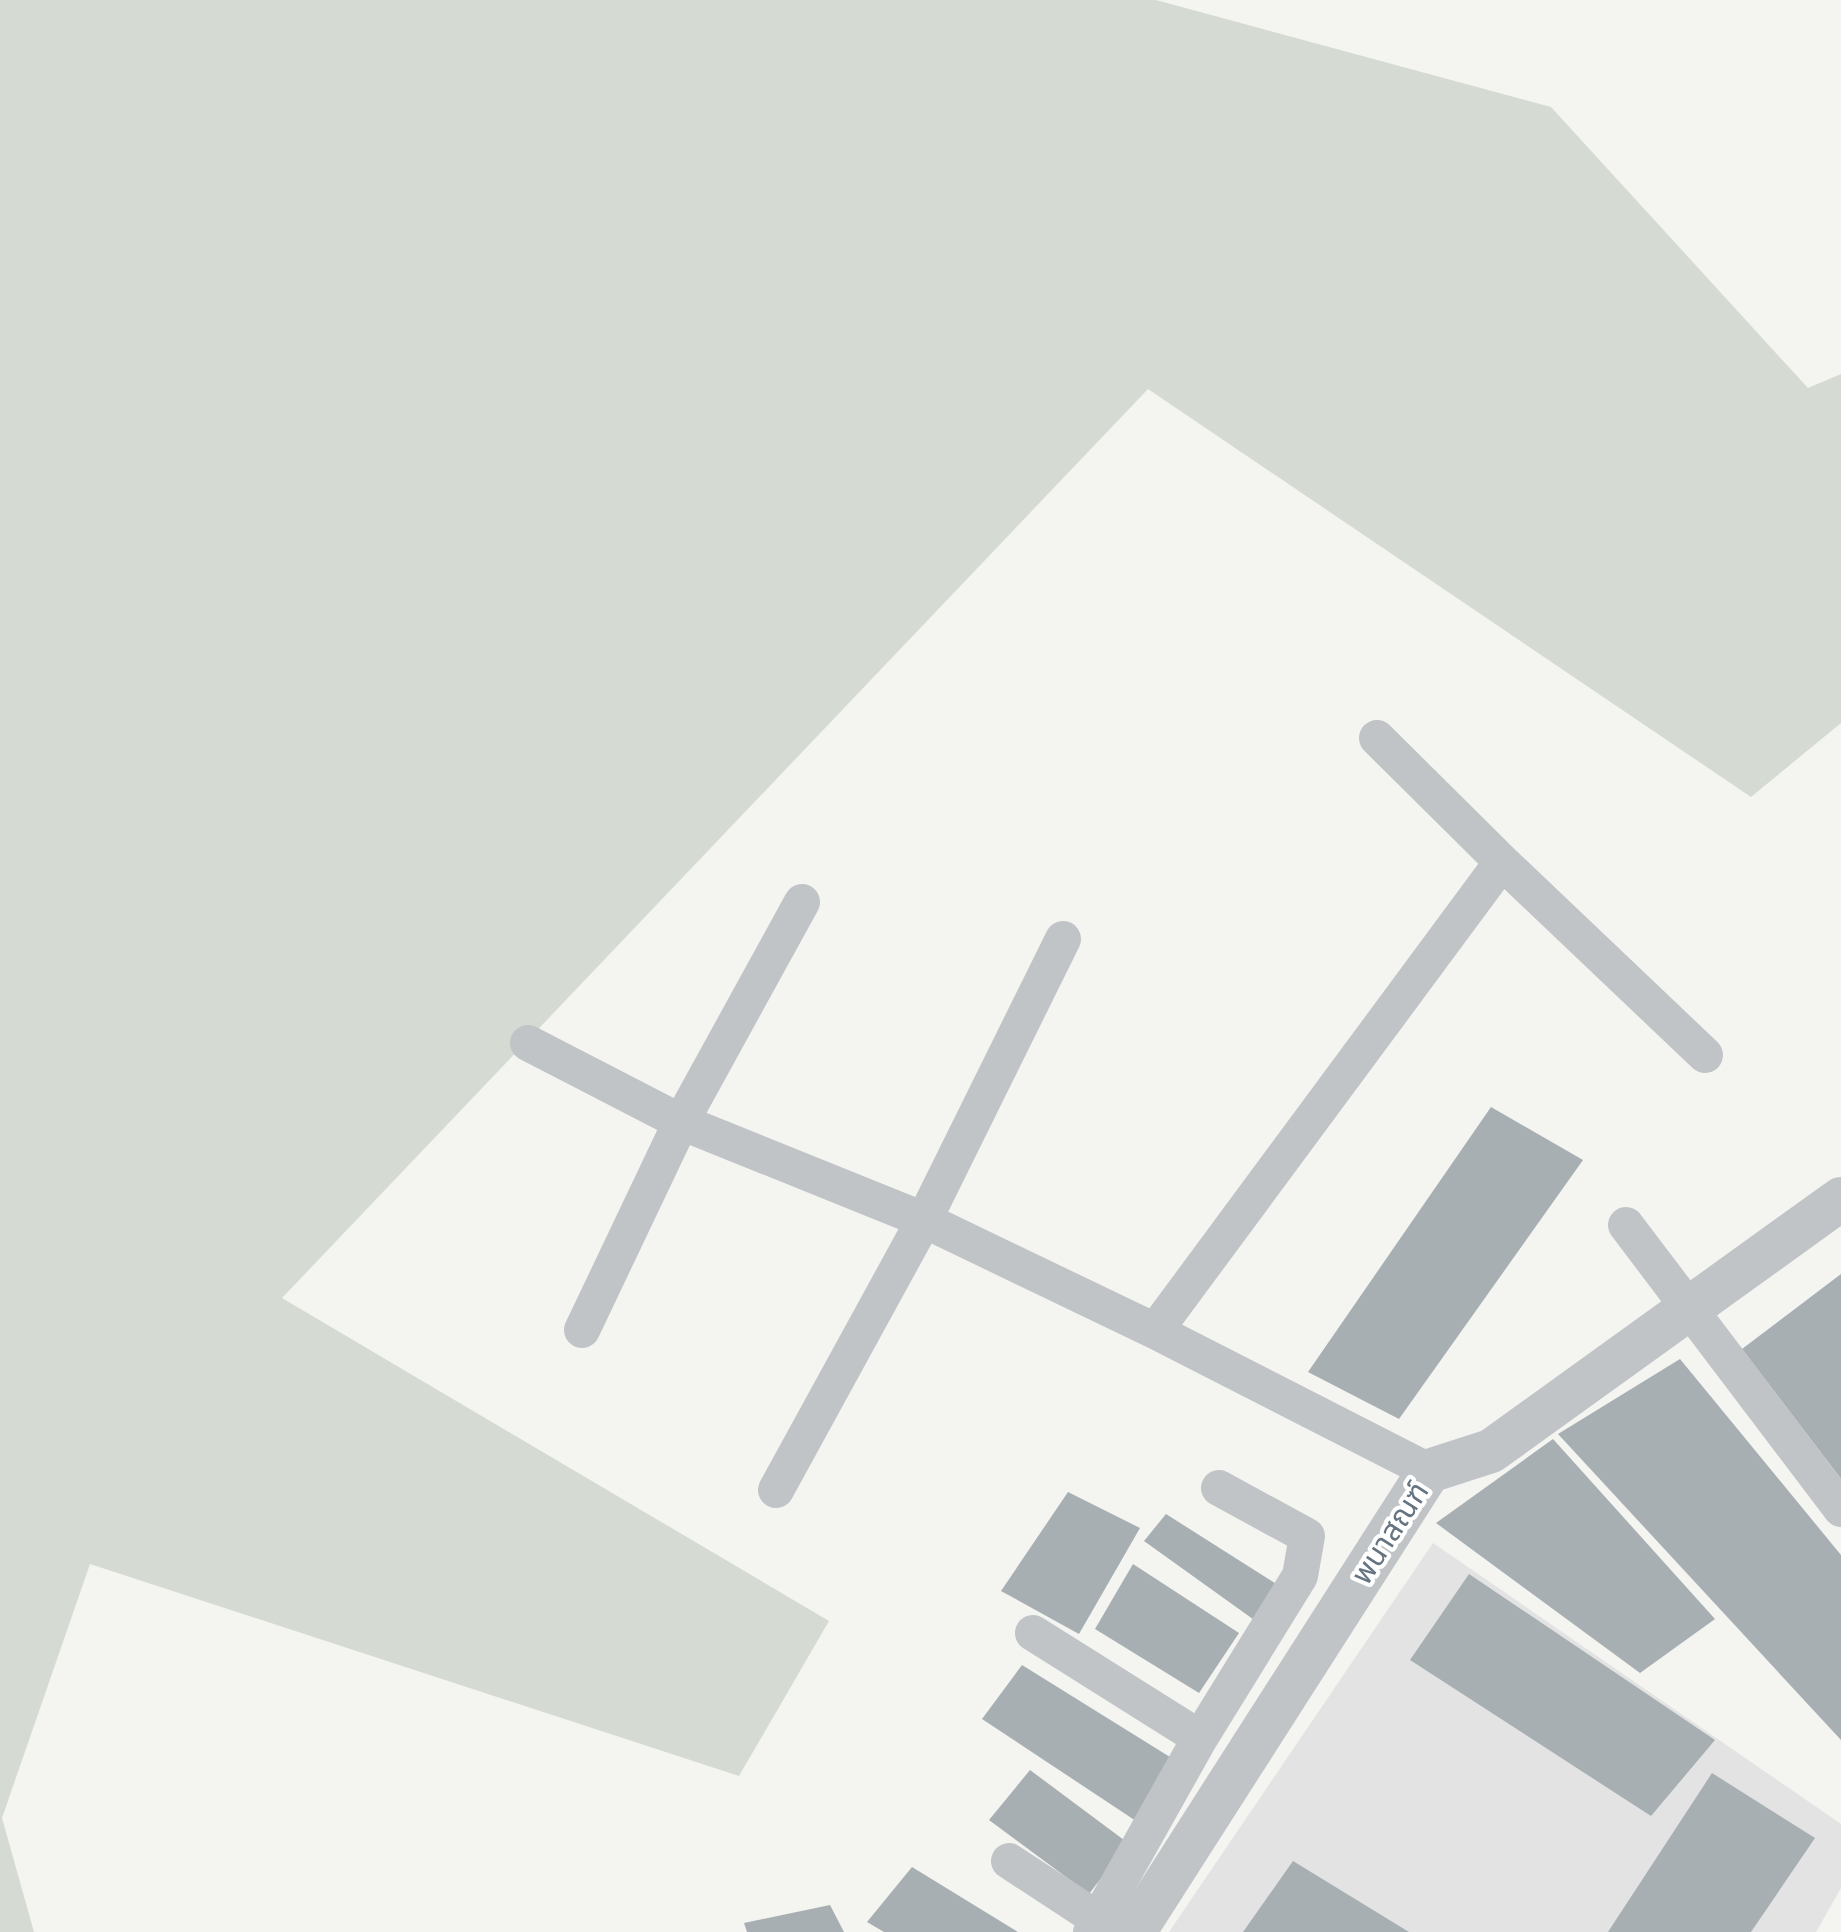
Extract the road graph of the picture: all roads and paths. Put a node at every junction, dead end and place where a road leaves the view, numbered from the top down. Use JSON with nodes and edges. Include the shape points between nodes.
{"nodes":[{"id":1,"x":1377,"y":738,"type":"dead end"},
{"id":2,"x":1502,"y":862,"type":"junction"},
{"id":3,"x":802,"y":902,"type":"dead end"},
{"id":4,"x":1063,"y":939,"type":"dead end"},
{"id":5,"x":528,"y":1043,"type":"dead end"},
{"id":6,"x":1705,"y":1055,"type":"dead end"},
{"id":7,"x":681,"y":1122,"type":"junction"},
{"id":8,"x":1841,"y":1199,"type":"edge"},
{"id":9,"x":924,"y":1220,"type":"junction"},
{"id":10,"x":1626,"y":1225,"type":"dead end"},
{"id":11,"x":1689,"y":1307,"type":"junction"},
{"id":12,"x":582,"y":1330,"type":"dead end"},
{"id":13,"x":1155,"y":1331,"type":"junction"},
{"id":14,"x":1429,"y":1471,"type":"junction"},
{"id":15,"x":1219,"y":1488,"type":"dead end"},
{"id":16,"x":776,"y":1490,"type":"dead end"},
{"id":17,"x":1841,"y":1509,"type":"edge"},
{"id":18,"x":1033,"y":1633,"type":"dead end"},
{"id":19,"x":1200,"y":1738,"type":"junction"},
{"id":20,"x":1009,"y":1861,"type":"dead end"},
{"id":21,"x":1111,"y":1928,"type":"edge"}],
"edges":[{"from":1,"to":2,"type":"street"},
{"from":2,"to":6,"type":"street"},
{"from":2,"to":13,"type":"street"},
{"from":3,"to":7,"type":"street"},
{"from":4,"to":9,"type":"street"},
{"from":5,"to":7,"type":"street"},
{"from":7,"to":9,"type":"street"},
{"from":7,"to":12,"type":"street"},
{"from":8,"to":11,"type":"street","name":"พนาสณฑ์"},
{"from":9,"to":13,"type":"street"},
{"from":9,"to":16,"type":"street"},
{"from":10,"to":11,"type":"street"},
{"from":11,"to":14,"type":"street","name":"พนาสณฑ์","via":[[1491,1451]]},
{"from":11,"to":17,"type":"street"},
{"from":13,"to":14,"type":"street"},
{"from":14,"to":21,"type":"street","name":"พนาสณฑ์"},
{"from":15,"to":19,"type":"street","via":[[1307,1536],[1300,1576]]},
{"from":18,"to":19,"type":"street"},
{"from":19,"to":21,"type":"street"},
{"from":20,"to":21,"type":"street"}]}
